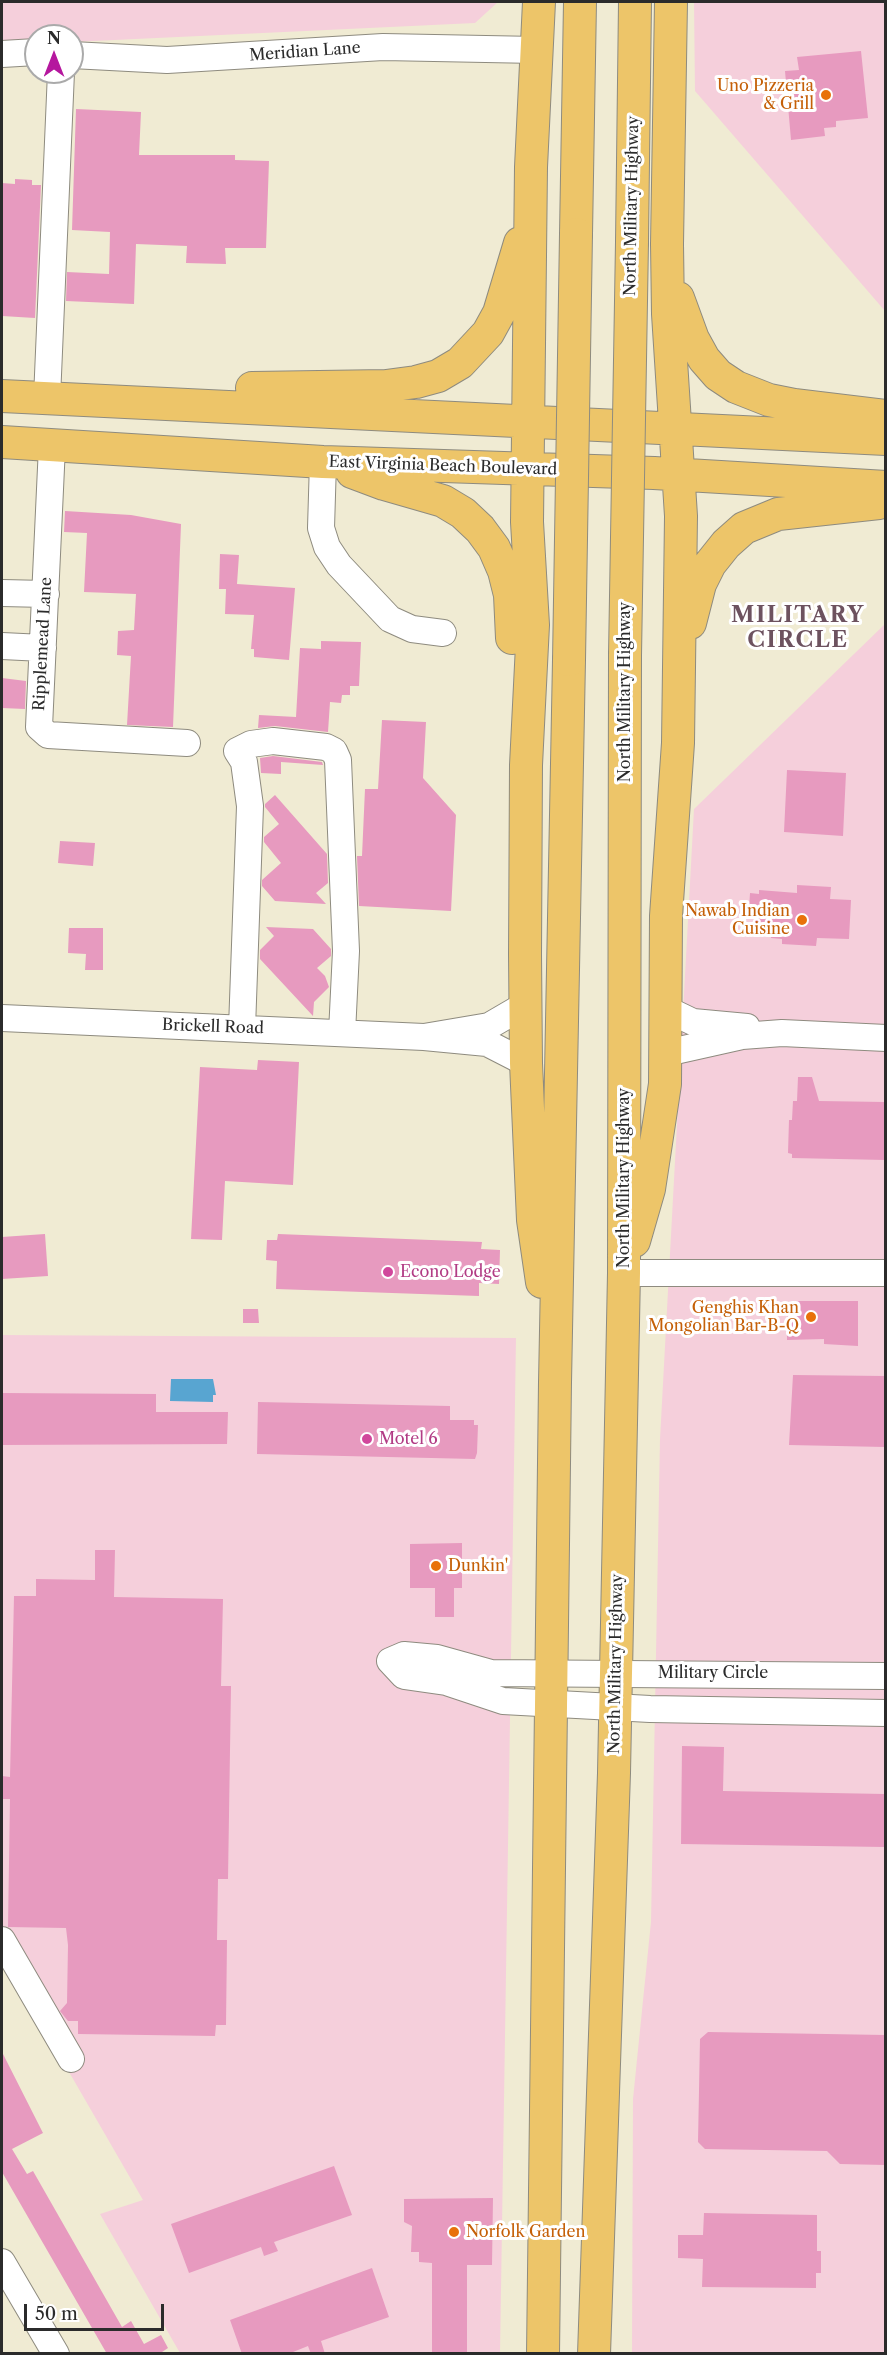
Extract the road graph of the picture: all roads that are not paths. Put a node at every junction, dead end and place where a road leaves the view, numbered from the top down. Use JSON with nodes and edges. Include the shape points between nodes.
{"nodes":[{"id":1,"x":539,"y":2,"type":"edge"},
{"id":2,"x":580,"y":2,"type":"edge"},
{"id":3,"x":635,"y":2,"type":"edge"},
{"id":4,"x":671,"y":2,"type":"edge"},
{"id":5,"x":537,"y":50,"type":"junction"},
{"id":6,"x":24,"y":53,"type":"edge"},
{"id":7,"x":2,"y":54,"type":"edge"},
{"id":8,"x":84,"y":56,"type":"edge"},
{"id":9,"x":60,"y":84,"type":"edge"},
{"id":10,"x":530,"y":207,"type":"junction"},
{"id":11,"x":667,"y":244,"type":"junction"},
{"id":12,"x":2,"y":396,"type":"edge"},
{"id":13,"x":47,"y":398,"type":"junction"},
{"id":14,"x":136,"y":401,"type":"junction"},
{"id":15,"x":885,"y":416,"type":"edge"},
{"id":16,"x":527,"y":422,"type":"junction"},
{"id":17,"x":676,"y":429,"type":"junction"},
{"id":18,"x":885,"y":439,"type":"edge"},
{"id":19,"x":2,"y":442,"type":"edge"},
{"id":20,"x":52,"y":446,"type":"junction"},
{"id":21,"x":323,"y":462,"type":"junction"},
{"id":22,"x":527,"y":468,"type":"junction"},
{"id":23,"x":679,"y":475,"type":"junction"},
{"id":24,"x":885,"y":487,"type":"edge"},
{"id":25,"x":885,"y":502,"type":"edge"},
{"id":26,"x":2,"y":593,"type":"edge"},
{"id":27,"x":46,"y":594,"type":"junction"},
{"id":28,"x":443,"y":633,"type":"dead end"},
{"id":29,"x":2,"y":646,"type":"edge"},
{"id":30,"x":43,"y":648,"type":"junction"},
{"id":31,"x":679,"y":664,"type":"junction"},
{"id":32,"x":187,"y":742,"type":"dead end"},
{"id":33,"x":525,"y":867,"type":"junction"},
{"id":34,"x":525,"y":1005,"type":"junction"},
{"id":35,"x":666,"y":1009,"type":"junction"},
{"id":36,"x":2,"y":1018,"type":"edge"},
{"id":37,"x":242,"y":1028,"type":"junction"},
{"id":38,"x":342,"y":1033,"type":"junction"},
{"id":39,"x":782,"y":1033,"type":"junction"},
{"id":40,"x":424,"y":1037,"type":"junction"},
{"id":41,"x":885,"y":1038,"type":"edge"},
{"id":42,"x":666,"y":1053,"type":"junction"},
{"id":43,"x":526,"y":1062,"type":"junction"},
{"id":44,"x":624,"y":1273,"type":"junction"},
{"id":45,"x":885,"y":1273,"type":"edge"},
{"id":46,"x":556,"y":1372,"type":"junction"},
{"id":47,"x":616,"y":1673,"type":"junction"},
{"id":48,"x":745,"y":1673,"type":"junction"},
{"id":49,"x":882,"y":1674,"type":"edge"},
{"id":50,"x":552,"y":1690,"type":"junction"},
{"id":51,"x":615,"y":1707,"type":"junction"},
{"id":52,"x":744,"y":1712,"type":"junction"},
{"id":53,"x":879,"y":1715,"type":"edge"},
{"id":54,"x":2,"y":1940,"type":"edge"},
{"id":55,"x":71,"y":2059,"type":"dead end"},
{"id":56,"x":2,"y":2262,"type":"edge"},
{"id":57,"x":56,"y":2354,"type":"edge"},
{"id":58,"x":543,"y":2354,"type":"edge"},
{"id":59,"x":594,"y":2354,"type":"edge"}],
"edges":[{"from":1,"to":5,"type":"main road"},
{"from":2,"to":46,"type":"main road","bridge":true},
{"from":3,"to":44,"type":"main road","name":"North Military Highway","bridge":true,"via":[[625,656]]},
{"from":4,"to":11,"type":"main road"},
{"from":5,"to":8,"type":"street","name":"Meridian Lane","via":[[383,47],[167,60]]},
{"from":5,"to":10,"type":"main road"},
{"from":6,"to":7,"type":"street"},
{"from":9,"to":13,"type":"street"},
{"from":10,"to":14,"type":"main road","via":[[499,313],[488,333],[460,363],[438,375],[386,386],[251,388]]},
{"from":10,"to":16,"type":"main road"},
{"from":11,"to":15,"type":"main road","via":[[678,299],[693,339],[718,375],[735,387],[769,400]]},
{"from":11,"to":17,"type":"main road"},
{"from":12,"to":13,"type":"main road"},
{"from":13,"to":14,"type":"main road"},
{"from":14,"to":16,"type":"main road"},
{"from":16,"to":17,"type":"main road"},
{"from":16,"to":22,"type":"main road"},
{"from":17,"to":18,"type":"main road"},
{"from":17,"to":23,"type":"main road"},
{"from":19,"to":20,"type":"main road","name":"East Virginia Beach Boulevard"},
{"from":20,"to":21,"type":"main road","name":"East Virginia Beach Boulevard"},
{"from":20,"to":27,"type":"street","name":"Ripplemead Lane"},
{"from":21,"to":22,"type":"main road","name":"East Virginia Beach Boulevard"},
{"from":21,"to":28,"type":"street","via":[[321,528],[339,565],[390,619],[412,629]]},
{"from":21,"to":33,"type":"main road","via":[[443,501],[463,513],[494,548],[510,595],[516,760]]},
{"from":22,"to":23,"type":"main road","name":"East Virginia Beach Boulevard"},
{"from":22,"to":33,"type":"main road","via":[[533,625]]},
{"from":23,"to":24,"type":"main road","name":"East Virginia Beach Boulevard"},
{"from":23,"to":31,"type":"main road"},
{"from":25,"to":31,"type":"main road","via":[[778,514],[744,528],[710,564],[700,584]]},
{"from":26,"to":27,"type":"street"},
{"from":27,"to":30,"type":"street","name":"Ripplemead Lane"},
{"from":29,"to":30,"type":"street"},
{"from":30,"to":32,"type":"street","name":"Ripplemead Lane","via":[[39,727],[48,735]]},
{"from":31,"to":35,"type":"main road","via":[[665,942]]},
{"from":33,"to":34,"type":"main road"},
{"from":34,"to":40,"type":"street","name":"Brickell Road","via":[[489,1026]]},
{"from":34,"to":43,"type":"main road"},
{"from":35,"to":39,"type":"street","via":[[693,1022]]},
{"from":35,"to":42,"type":"main road"},
{"from":36,"to":37,"type":"street","name":"Brickell Road"},
{"from":37,"to":38,"type":"street","name":"Brickell Road"},
{"from":37,"to":38,"type":"street","via":[[250,806],[244,762],[237,751],[273,741],[326,747],[334,751],[338,760],[346,951]]},
{"from":38,"to":40,"type":"street","name":"Brickell Road"},
{"from":39,"to":41,"type":"street"},
{"from":39,"to":42,"type":"street","via":[[742,1036]]},
{"from":40,"to":43,"type":"street","name":"Brickell Road","via":[[487,1043]]},
{"from":42,"to":44,"type":"main road","via":[[649,1189]]},
{"from":43,"to":46,"type":"main road","via":[[533,1220]]},
{"from":44,"to":45,"type":"street"},
{"from":44,"to":47,"type":"main road","name":"North Military Highway"},
{"from":46,"to":50,"type":"main road"},
{"from":47,"to":48,"type":"street","name":"Military Circle"},
{"from":47,"to":50,"type":"street","name":"Military Circle"},
{"from":47,"to":51,"type":"main road","name":"North Military Highway"},
{"from":48,"to":49,"type":"street","name":"Military Circle"},
{"from":48,"to":52,"type":"street"},
{"from":50,"to":50,"type":"street","via":[[437,1658],[404,1655],[390,1660],[404,1676],[446,1682],[503,1701]]},
{"from":50,"to":51,"type":"street"},
{"from":50,"to":58,"type":"main road"},
{"from":51,"to":52,"type":"street"},
{"from":51,"to":59,"type":"main road","name":"North Military Highway"},
{"from":52,"to":53,"type":"street"},
{"from":54,"to":55,"type":"street"},
{"from":56,"to":57,"type":"street"}]}
